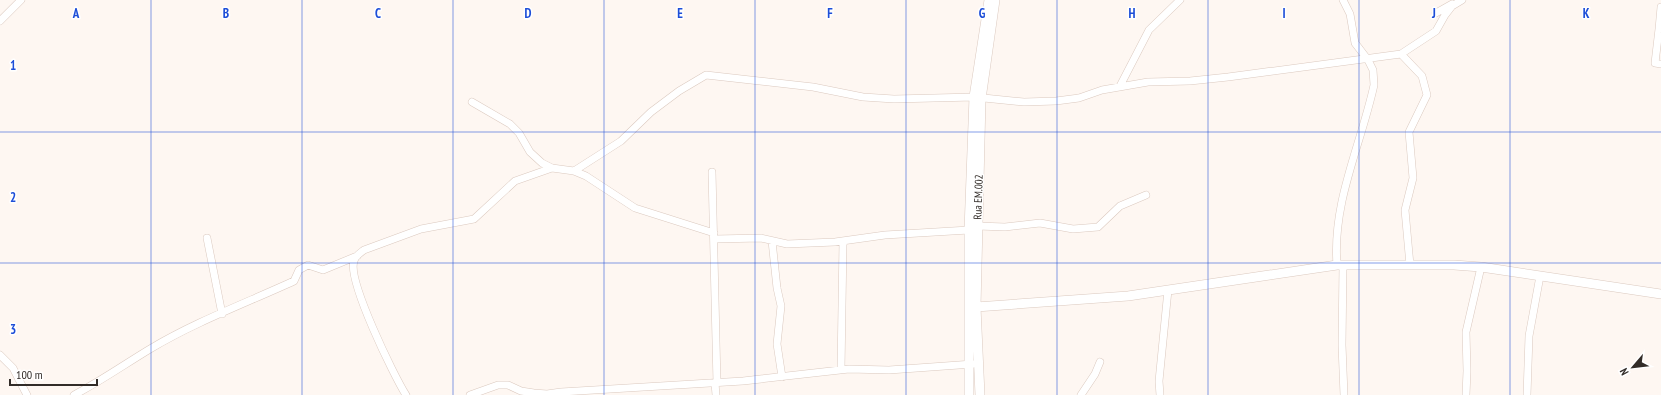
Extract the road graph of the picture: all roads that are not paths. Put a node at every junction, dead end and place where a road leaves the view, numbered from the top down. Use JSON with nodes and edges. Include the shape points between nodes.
{"nodes":[{"id":1,"x":21,"y":0,"type":"edge"},
{"id":2,"x":989,"y":0,"type":"edge"},
{"id":3,"x":995,"y":0,"type":"edge"},
{"id":4,"x":1180,"y":0,"type":"edge"},
{"id":5,"x":1343,"y":0,"type":"edge"},
{"id":6,"x":1456,"y":0,"type":"edge"},
{"id":7,"x":1462,"y":0,"type":"edge"},
{"id":8,"x":1661,"y":8,"type":"edge"},
{"id":9,"x":1436,"y":13,"type":"dead end"},
{"id":10,"x":0,"y":21,"type":"edge"},
{"id":11,"x":1660,"y":28,"type":"edge"},
{"id":12,"x":1401,"y":54,"type":"junction"},
{"id":13,"x":1368,"y":60,"type":"junction"},
{"id":14,"x":1661,"y":64,"type":"edge"},
{"id":15,"x":1120,"y":86,"type":"junction"},
{"id":16,"x":978,"y":98,"type":"junction"},
{"id":17,"x":472,"y":102,"type":"dead end"},
{"id":18,"x":552,"y":168,"type":"junction"},
{"id":19,"x":574,"y":172,"type":"junction"},
{"id":20,"x":712,"y":172,"type":"dead end"},
{"id":21,"x":1146,"y":195,"type":"dead end"},
{"id":22,"x":973,"y":228,"type":"junction"},
{"id":23,"x":715,"y":236,"type":"junction"},
{"id":24,"x":207,"y":238,"type":"dead end"},
{"id":25,"x":772,"y":241,"type":"junction"},
{"id":26,"x":843,"y":242,"type":"junction"},
{"id":27,"x":356,"y":256,"type":"junction"},
{"id":28,"x":1340,"y":265,"type":"junction"},
{"id":29,"x":1410,"y":265,"type":"junction"},
{"id":30,"x":1481,"y":267,"type":"junction"},
{"id":31,"x":1540,"y":276,"type":"junction"},
{"id":32,"x":1168,"y":290,"type":"junction"},
{"id":33,"x":1661,"y":294,"type":"edge"},
{"id":34,"x":976,"y":307,"type":"junction"},
{"id":35,"x":222,"y":314,"type":"junction"},
{"id":36,"x":0,"y":355,"type":"edge"},
{"id":37,"x":1100,"y":362,"type":"dead end"},
{"id":38,"x":969,"y":364,"type":"junction"},
{"id":39,"x":979,"y":364,"type":"junction"},
{"id":40,"x":841,"y":370,"type":"junction"},
{"id":41,"x":782,"y":377,"type":"junction"},
{"id":42,"x":716,"y":383,"type":"junction"},
{"id":43,"x":554,"y":394,"type":"edge"},
{"id":44,"x":27,"y":395,"type":"edge"},
{"id":45,"x":74,"y":395,"type":"edge"},
{"id":46,"x":406,"y":395,"type":"edge"},
{"id":47,"x":470,"y":395,"type":"edge"},
{"id":48,"x":716,"y":395,"type":"edge"},
{"id":49,"x":969,"y":395,"type":"edge"},
{"id":50,"x":980,"y":395,"type":"edge"},
{"id":51,"x":1081,"y":395,"type":"edge"},
{"id":52,"x":1160,"y":395,"type":"edge"},
{"id":53,"x":1344,"y":395,"type":"edge"},
{"id":54,"x":1466,"y":395,"type":"edge"},
{"id":55,"x":1527,"y":395,"type":"edge"}],
"edges":[{"from":1,"to":10,"type":"street"},
{"from":2,"to":16,"type":"street","name":"Rua EM.002"},
{"from":3,"to":16,"type":"street","name":"Rua EM.002"},
{"from":4,"to":15,"type":"street","via":[[1149,30]]},
{"from":5,"to":13,"type":"street","via":[[1350,14],[1355,43]]},
{"from":6,"to":9,"type":"street"},
{"from":7,"to":12,"type":"street","via":[[1449,10],[1436,31]]},
{"from":8,"to":11,"type":"street"},
{"from":11,"to":14,"type":"street","via":[[1655,63]]},
{"from":12,"to":13,"type":"street"},
{"from":12,"to":29,"type":"street","via":[[1422,76],[1427,95],[1409,132],[1413,178],[1405,210]]},
{"from":13,"to":15,"type":"street","via":[[1332,62],[1190,81]]},
{"from":13,"to":28,"type":"street","via":[[1373,70],[1374,85],[1342,198],[1336,242]]},
{"from":15,"to":16,"type":"street","via":[[1079,98],[1056,101],[1024,102]]},
{"from":16,"to":19,"type":"street","via":[[863,97],[813,87],[706,75],[673,95],[621,140]]},
{"from":16,"to":22,"type":"street","name":"Rua EM.002"},
{"from":17,"to":18,"type":"street","via":[[510,124],[519,133],[530,152]]},
{"from":18,"to":19,"type":"street"},
{"from":18,"to":27,"type":"street","via":[[515,182],[474,219],[421,229],[364,250]]},
{"from":19,"to":23,"type":"street","via":[[586,176],[635,208]]},
{"from":20,"to":23,"type":"street"},
{"from":21,"to":22,"type":"street","via":[[1120,206],[1098,227],[1074,229],[1040,223]]},
{"from":22,"to":26,"type":"street","via":[[885,235]]},
{"from":22,"to":34,"type":"street","name":"Rua EM.002"},
{"from":22,"to":38,"type":"street","name":"Rua EM.002"},
{"from":23,"to":25,"type":"street","via":[[762,238]]},
{"from":23,"to":42,"type":"street"},
{"from":24,"to":35,"type":"street"},
{"from":25,"to":26,"type":"street","via":[[787,244]]},
{"from":25,"to":41,"type":"street","via":[[777,288],[782,306],[777,344]]},
{"from":26,"to":40,"type":"street"},
{"from":27,"to":35,"type":"street","via":[[323,270],[308,265],[299,270],[294,281]]},
{"from":27,"to":46,"type":"street","via":[[353,272],[368,317]]},
{"from":28,"to":29,"type":"street"},
{"from":28,"to":32,"type":"street"},
{"from":28,"to":53,"type":"street"},
{"from":29,"to":30,"type":"street"},
{"from":30,"to":31,"type":"street"},
{"from":30,"to":54,"type":"street","via":[[1466,332]]},
{"from":31,"to":33,"type":"street"},
{"from":31,"to":55,"type":"street","via":[[1529,336]]},
{"from":32,"to":34,"type":"street","via":[[1069,301]]},
{"from":32,"to":52,"type":"street","via":[[1159,381]]},
{"from":34,"to":39,"type":"street","name":"Rua EM.002"},
{"from":35,"to":45,"type":"street","via":[[151,349]]},
{"from":36,"to":44,"type":"street","via":[[13,368]]},
{"from":37,"to":51,"type":"street"},
{"from":38,"to":39,"type":"street"},
{"from":38,"to":40,"type":"street","via":[[901,370]]},
{"from":38,"to":49,"type":"street","name":"Rua EM.002"},
{"from":39,"to":50,"type":"street","name":"Rua EM.002"},
{"from":40,"to":41,"type":"street"},
{"from":41,"to":42,"type":"street"},
{"from":42,"to":43,"type":"street"},
{"from":42,"to":48,"type":"street"},
{"from":43,"to":47,"type":"street","via":[[534,394],[508,385],[498,385]]}]}
